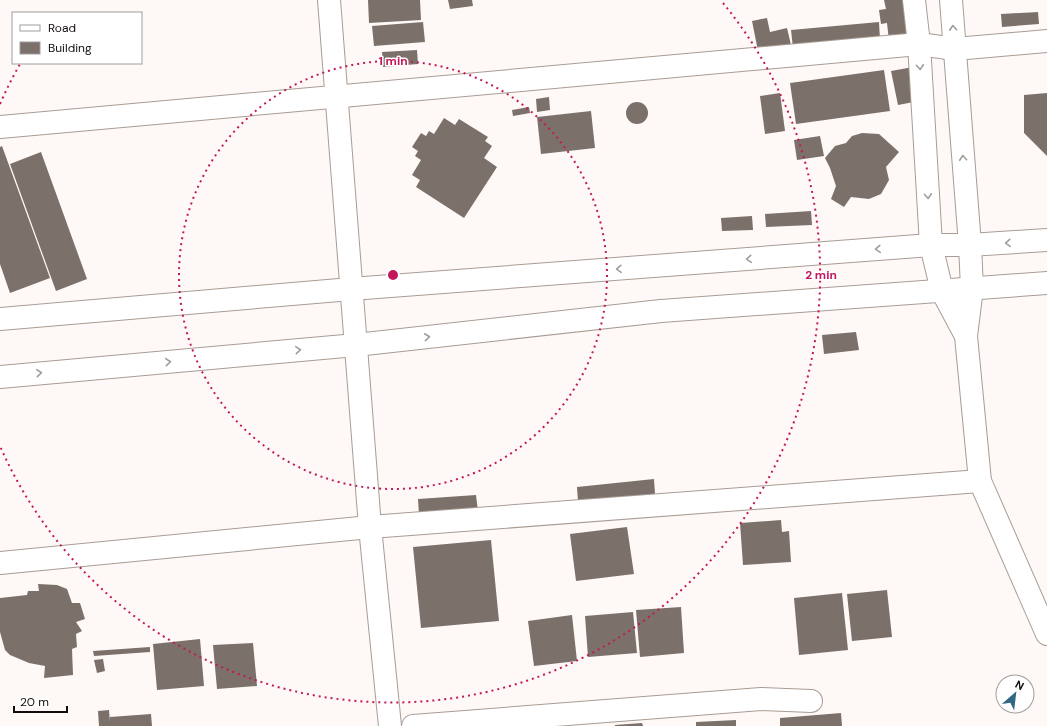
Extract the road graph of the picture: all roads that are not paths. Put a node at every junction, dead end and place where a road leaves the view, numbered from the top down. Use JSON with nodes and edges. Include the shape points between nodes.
{"nodes":[{"id":1,"x":329,"y":0,"type":"edge"},
{"id":2,"x":914,"y":0,"type":"edge"},
{"id":3,"x":951,"y":0,"type":"edge"},
{"id":4,"x":1047,"y":41,"type":"edge"},
{"id":5,"x":919,"y":44,"type":"junction"},
{"id":6,"x":955,"y":49,"type":"junction"},
{"id":7,"x":336,"y":97,"type":"junction"},
{"id":8,"x":0,"y":127,"type":"edge"},
{"id":9,"x":1047,"y":240,"type":"edge"},
{"id":10,"x":931,"y":245,"type":"junction"},
{"id":11,"x":970,"y":245,"type":"junction"},
{"id":12,"x":1047,"y":283,"type":"edge"},
{"id":13,"x":972,"y":288,"type":"junction"},
{"id":14,"x":352,"y":289,"type":"junction"},
{"id":15,"x":942,"y":291,"type":"junction"},
{"id":16,"x":0,"y":319,"type":"edge"},
{"id":17,"x":966,"y":336,"type":"junction"},
{"id":18,"x":356,"y":345,"type":"junction"},
{"id":19,"x":0,"y":376,"type":"edge"},
{"id":20,"x":980,"y":481,"type":"junction"},
{"id":21,"x":370,"y":526,"type":"junction"},
{"id":22,"x":0,"y":563,"type":"edge"},
{"id":23,"x":1047,"y":634,"type":"edge"},
{"id":24,"x":811,"y":701,"type":"dead end"},
{"id":25,"x":390,"y":726,"type":"edge"},
{"id":26,"x":414,"y":726,"type":"edge"}],
"edges":[{"from":1,"to":7,"type":"street"},
{"from":2,"to":5,"type":"street"},
{"from":6,"to":3,"type":"street","one_way":true},
{"from":4,"to":6,"type":"street"},
{"from":5,"to":6,"type":"street"},
{"from":5,"to":7,"type":"street"},
{"from":5,"to":10,"type":"street","one_way":true},
{"from":11,"to":6,"type":"street","one_way":true},
{"from":7,"to":8,"type":"street"},
{"from":7,"to":14,"type":"street"},
{"from":9,"to":11,"type":"street","one_way":true},
{"from":10,"to":11,"type":"street"},
{"from":10,"to":14,"type":"street","one_way":true},
{"from":10,"to":15,"type":"street"},
{"from":11,"to":13,"type":"street"},
{"from":12,"to":13,"type":"street"},
{"from":13,"to":15,"type":"street"},
{"from":13,"to":17,"type":"street"},
{"from":14,"to":16,"type":"street"},
{"from":14,"to":18,"type":"street"},
{"from":15,"to":17,"type":"street"},
{"from":18,"to":15,"type":"street","one_way":true,"via":[[661,311]]},
{"from":17,"to":20,"type":"street"},
{"from":19,"to":18,"type":"street","one_way":true},
{"from":18,"to":21,"type":"street"},
{"from":20,"to":21,"type":"street"},
{"from":20,"to":23,"type":"street"},
{"from":21,"to":22,"type":"street"},
{"from":21,"to":25,"type":"street"},
{"from":24,"to":26,"type":"street","via":[[761,699]]}]}
